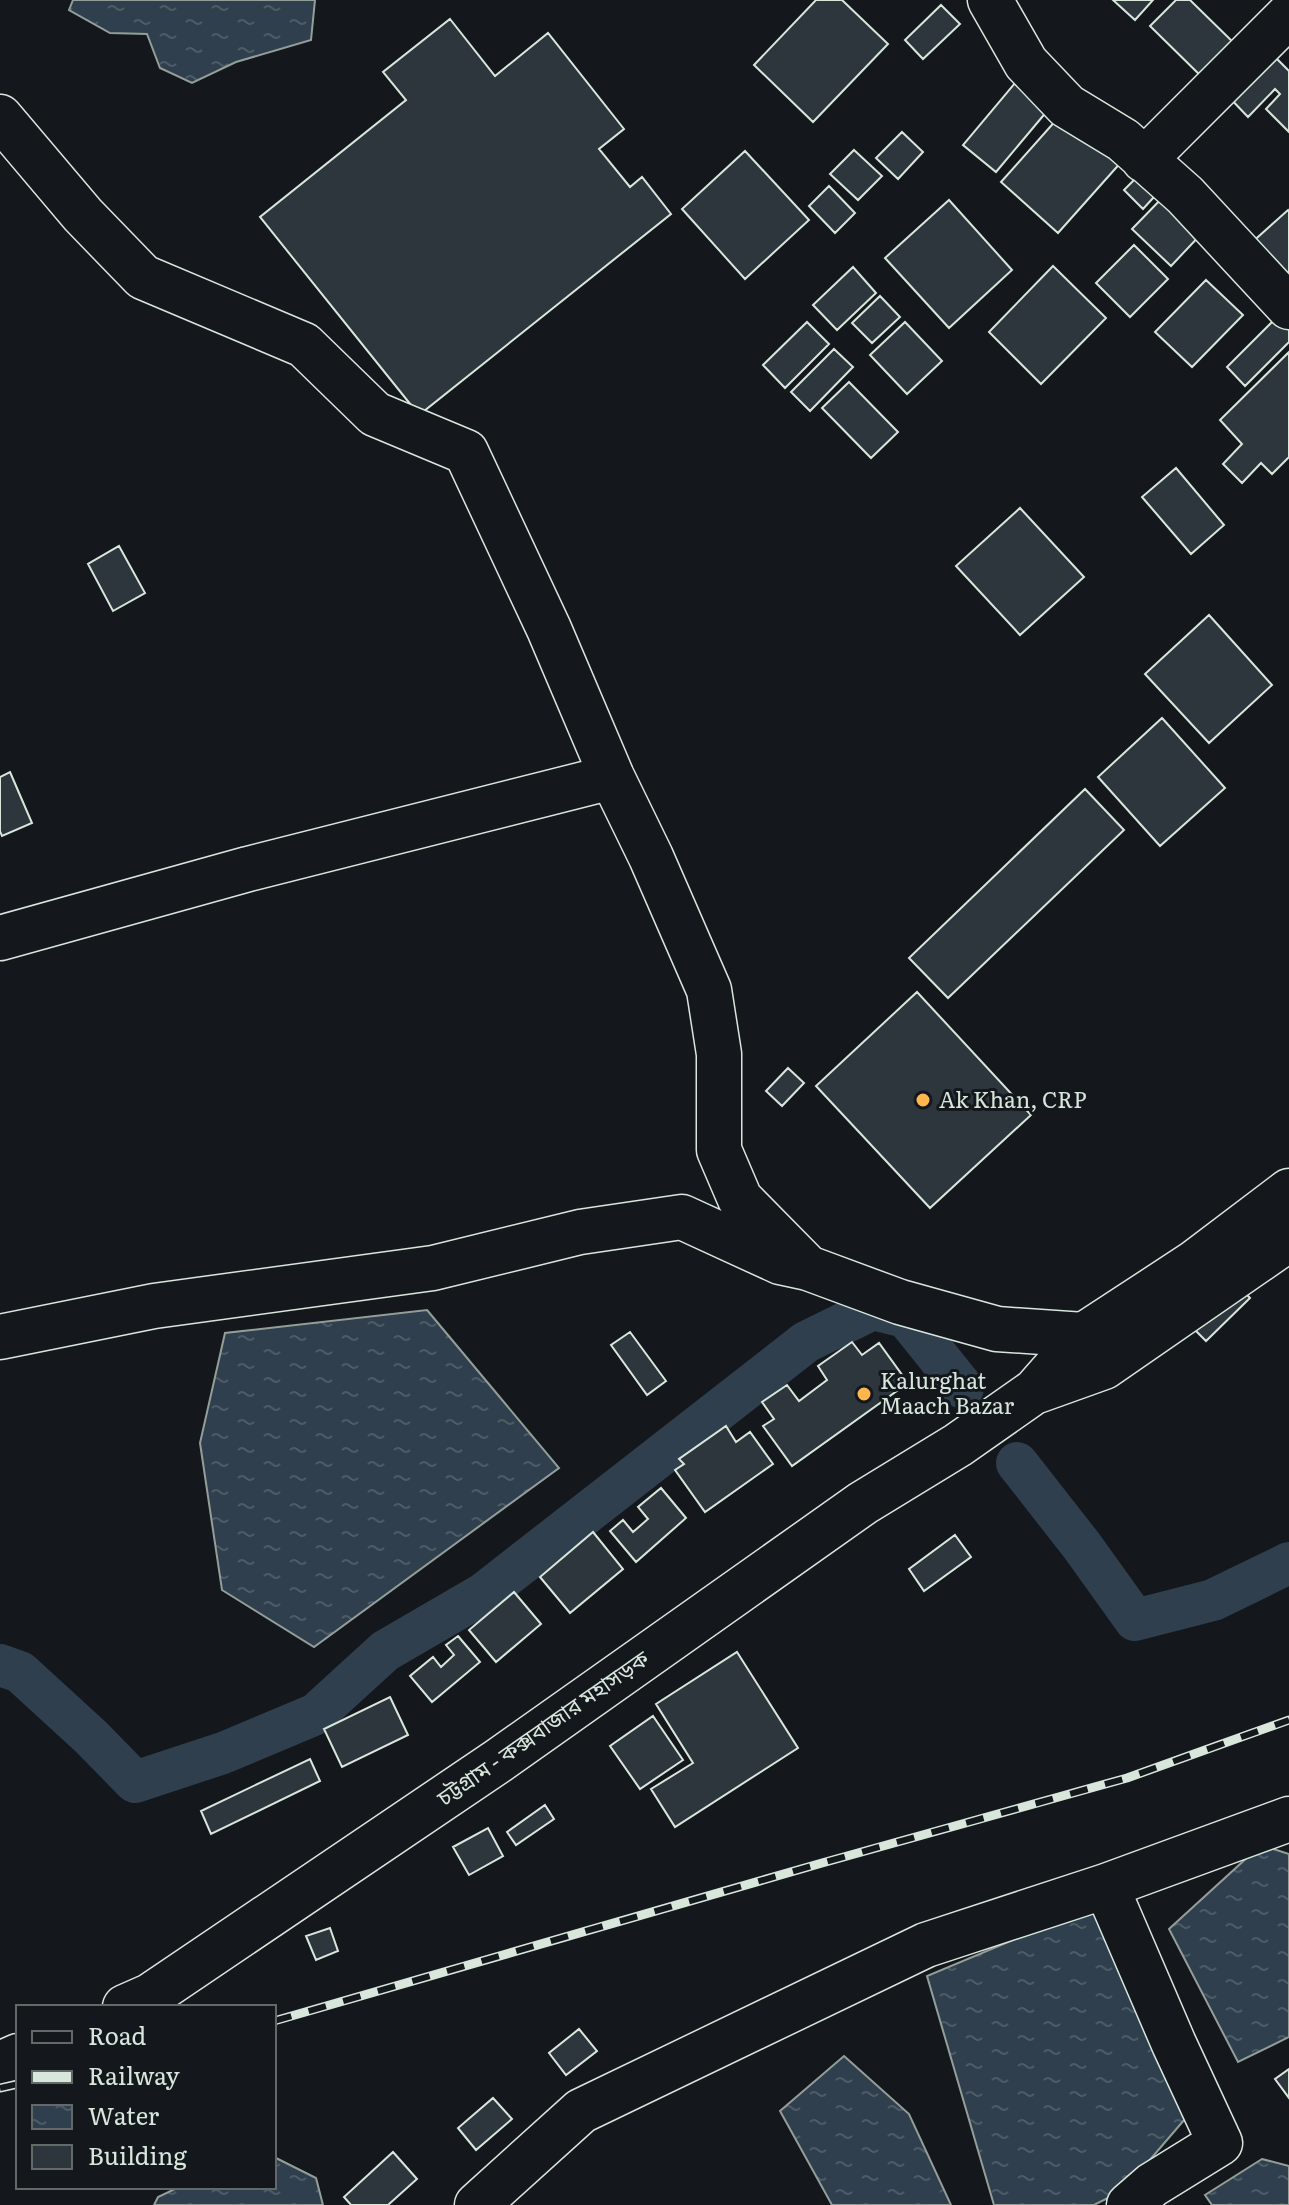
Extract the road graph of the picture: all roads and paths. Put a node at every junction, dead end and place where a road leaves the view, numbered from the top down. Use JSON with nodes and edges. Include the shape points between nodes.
{"nodes":[{"id":1,"x":990,"y":0,"type":"edge"},
{"id":2,"x":1289,"y":15,"type":"edge"},
{"id":3,"x":0,"y":117,"type":"edge"},
{"id":4,"x":1144,"y":160,"type":"junction"},
{"id":5,"x":1289,"y":307,"type":"edge"},
{"id":6,"x":612,"y":777,"type":"junction"},
{"id":7,"x":0,"y":938,"type":"edge"},
{"id":8,"x":1289,"y":1191,"type":"edge"},
{"id":9,"x":1289,"y":1239,"type":"edge"},
{"id":10,"x":808,"y":1268,"type":"junction"},
{"id":11,"x":0,"y":1337,"type":"edge"},
{"id":12,"x":1094,"y":1351,"type":"junction"},
{"id":13,"x":1289,"y":1819,"type":"edge"},
{"id":14,"x":1106,"y":1886,"type":"junction"},
{"id":15,"x":130,"y":2005,"type":"edge"},
{"id":16,"x":477,"y":2205,"type":"edge"},
{"id":17,"x":1129,"y":2205,"type":"edge"}],
"edges":[{"from":1,"to":4,"type":"main road","via":[[1026,63],[1067,106],[1123,140]]},
{"from":2,"to":4,"type":"main road"},
{"from":3,"to":6,"type":"main road","via":[[143,277],[304,345],[375,414],[466,452]]},
{"from":4,"to":5,"type":"main road","via":[[1185,195]]},
{"from":6,"to":7,"type":"main road"},
{"from":6,"to":10,"type":"main road","via":[[709,990],[719,1054],[719,1150],[740,1199]]},
{"from":8,"to":12,"type":"main road","via":[[1194,1263]]},
{"from":9,"to":12,"type":"main road"},
{"from":10,"to":11,"type":"main road","via":[[780,1262],[682,1217],[580,1232],[433,1268],[154,1306]]},
{"from":10,"to":12,"type":"main road","via":[[900,1302]]},
{"from":12,"to":15,"type":"main road","name":"চট্টগ্রাম - কক্সবাজার মহাসড়ক","via":[[863,1503],[498,1761]]},
{"from":13,"to":14,"type":"main road"},
{"from":14,"to":16,"type":"main road","via":[[926,1945],[581,2111]]},
{"from":14,"to":17,"type":"main road","via":[[1220,2143]]}]}
